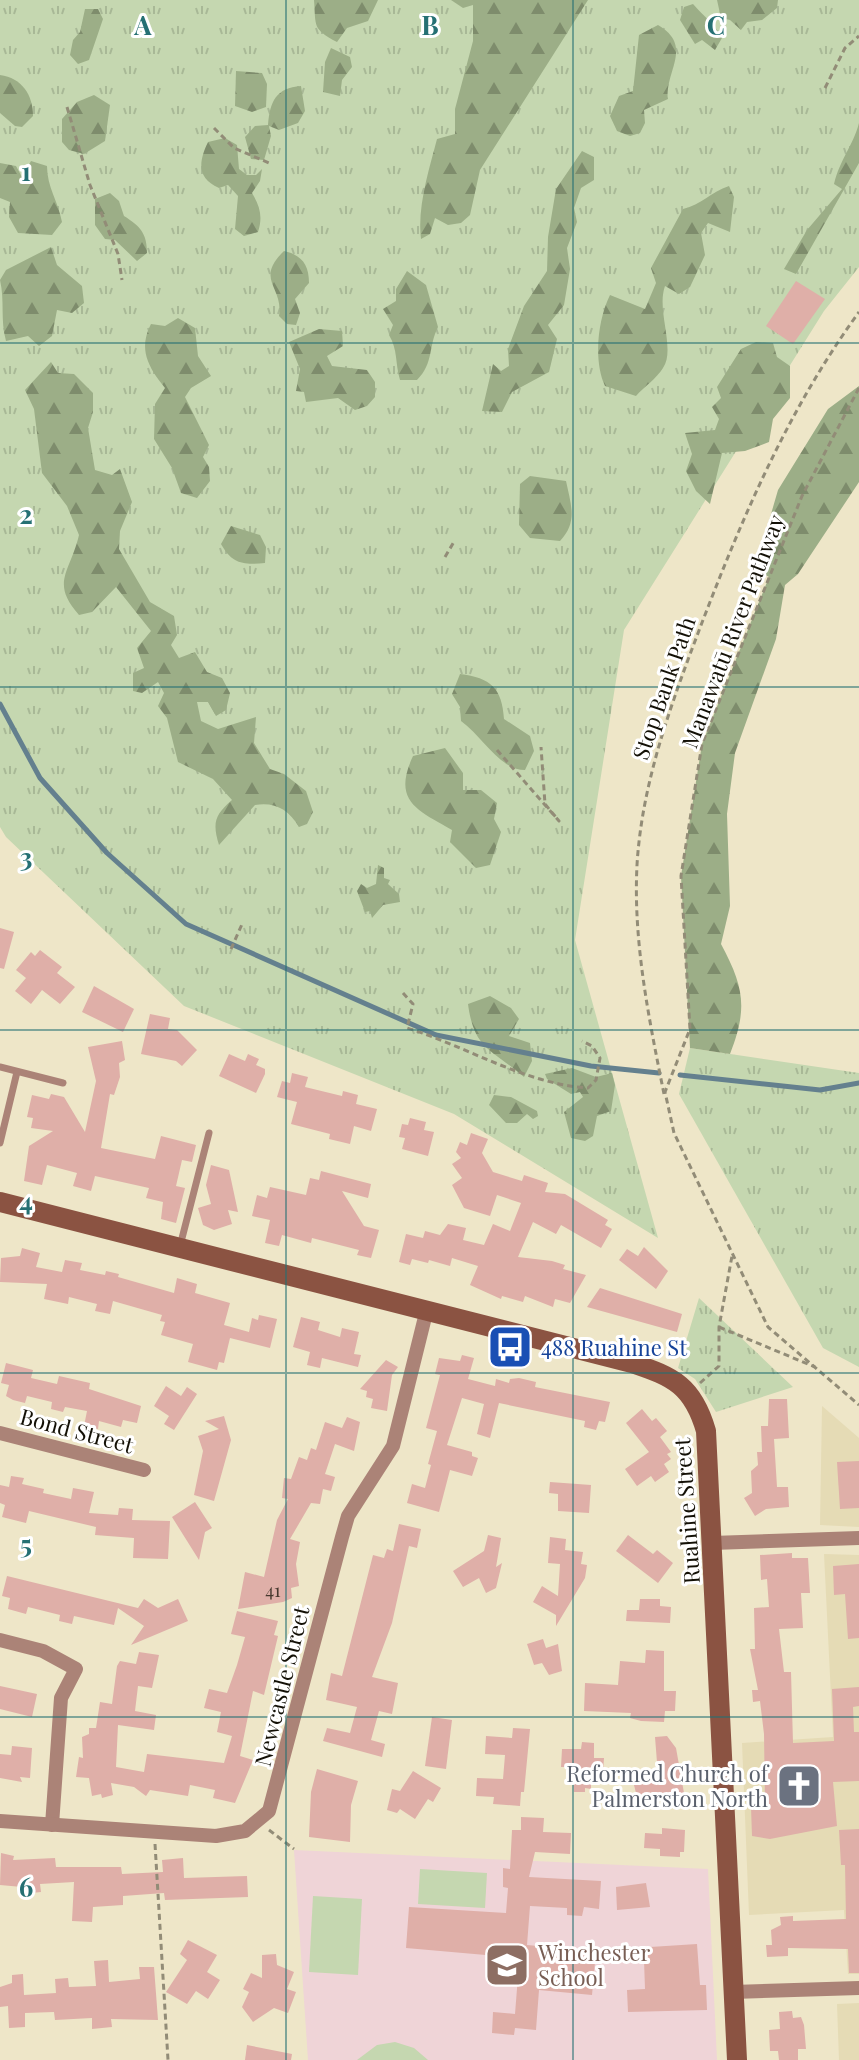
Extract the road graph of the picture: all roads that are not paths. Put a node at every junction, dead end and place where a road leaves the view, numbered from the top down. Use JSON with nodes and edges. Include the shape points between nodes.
{"nodes":[{"id":1,"x":0,"y":1067,"type":"edge"},
{"id":2,"x":17,"y":1072,"type":"junction"},
{"id":3,"x":63,"y":1083,"type":"dead end"},
{"id":4,"x":209,"y":1133,"type":"dead end"},
{"id":5,"x":0,"y":1143,"type":"edge"},
{"id":6,"x":0,"y":1202,"type":"edge"},
{"id":7,"x":179,"y":1248,"type":"junction"},
{"id":8,"x":426,"y":1313,"type":"junction"},
{"id":9,"x":0,"y":1433,"type":"edge"},
{"id":10,"x":144,"y":1470,"type":"dead end"},
{"id":11,"x":859,"y":1538,"type":"edge"},
{"id":12,"x":712,"y":1543,"type":"junction"},
{"id":13,"x":0,"y":1640,"type":"edge"},
{"id":14,"x":0,"y":1821,"type":"edge"},
{"id":15,"x":52,"y":1825,"type":"junction"},
{"id":16,"x":859,"y":1988,"type":"edge"},
{"id":17,"x":733,"y":1992,"type":"junction"},
{"id":18,"x":737,"y":2060,"type":"edge"}],
"edges":[{"from":1,"to":2,"type":"lane"},
{"from":2,"to":3,"type":"lane"},
{"from":2,"to":5,"type":"lane"},
{"from":4,"to":7,"type":"lane"},
{"from":6,"to":7,"type":"street"},
{"from":7,"to":8,"type":"street"},
{"from":8,"to":12,"type":"street","name":"Ruahine Street","via":[[632,1363],[665,1375],[691,1393],[706,1431]]},
{"from":8,"to":15,"type":"street","name":"Newcastle Street","via":[[393,1446],[348,1516],[269,1811],[245,1831],[216,1836]]},
{"from":9,"to":10,"type":"street","name":"Bond Street"},
{"from":11,"to":12,"type":"street"},
{"from":12,"to":17,"type":"street","name":"Ruahine Street"},
{"from":13,"to":15,"type":"street","via":[[43,1651],[76,1669],[61,1698]]},
{"from":14,"to":15,"type":"street"},
{"from":16,"to":17,"type":"street"},
{"from":17,"to":18,"type":"street","name":"Ruahine Street"}]}
